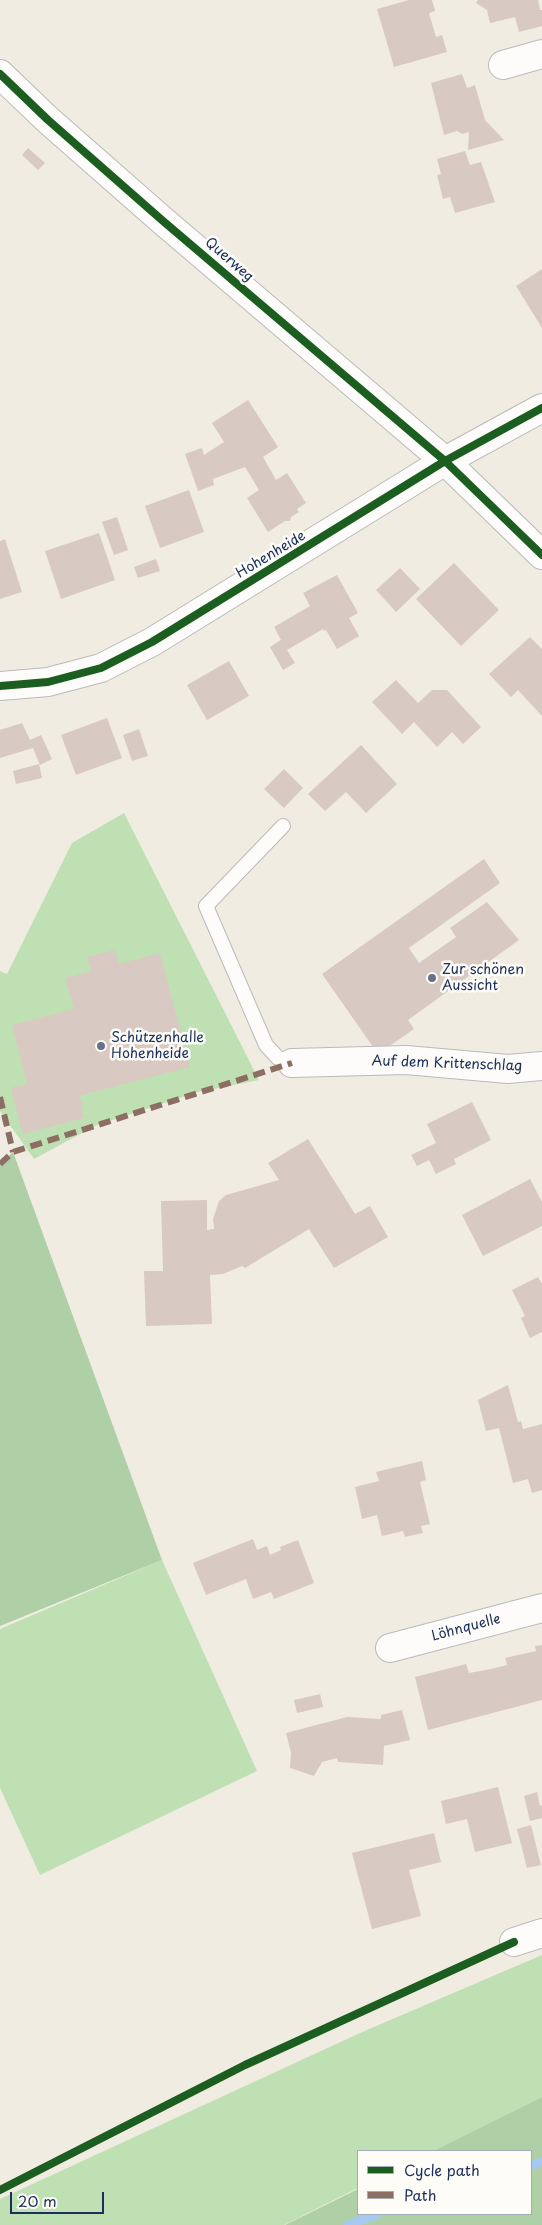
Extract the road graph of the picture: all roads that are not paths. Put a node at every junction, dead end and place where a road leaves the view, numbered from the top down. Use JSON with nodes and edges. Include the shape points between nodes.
{"nodes":[{"id":1,"x":542,"y":54,"type":"edge"},
{"id":2,"x":503,"y":65,"type":"dead end"},
{"id":3,"x":0,"y":74,"type":"edge"},
{"id":4,"x":542,"y":408,"type":"edge"},
{"id":5,"x":445,"y":461,"type":"junction"},
{"id":6,"x":542,"y":555,"type":"edge"},
{"id":7,"x":0,"y":686,"type":"edge"},
{"id":8,"x":283,"y":826,"type":"dead end"},
{"id":9,"x":292,"y":1063,"type":"joint"},
{"id":10,"x":542,"y":1066,"type":"edge"},
{"id":11,"x":542,"y":1608,"type":"edge"},
{"id":12,"x":390,"y":1648,"type":"dead end"},
{"id":13,"x":542,"y":1933,"type":"edge"},
{"id":14,"x":514,"y":1942,"type":"dead end"}],
"edges":[{"from":1,"to":2,"type":"street"},
{"from":3,"to":5,"type":"street","name":"Querweg","via":[[162,221]]},
{"from":4,"to":5,"type":"street","name":"Hohenheide"},
{"from":5,"to":6,"type":"street"},
{"from":5,"to":7,"type":"street","name":"Hohenheide","via":[[161,637],[110,664],[48,682]]},
{"from":8,"to":9,"type":"lane","via":[[206,906],[266,1045],[278,1058]]},
{"from":9,"to":10,"type":"street","name":"Auf dem Krittenschlag","via":[[406,1060],[508,1069]]},
{"from":11,"to":12,"type":"street","name":"Löhnquelle"},
{"from":13,"to":14,"type":"street"}]}
